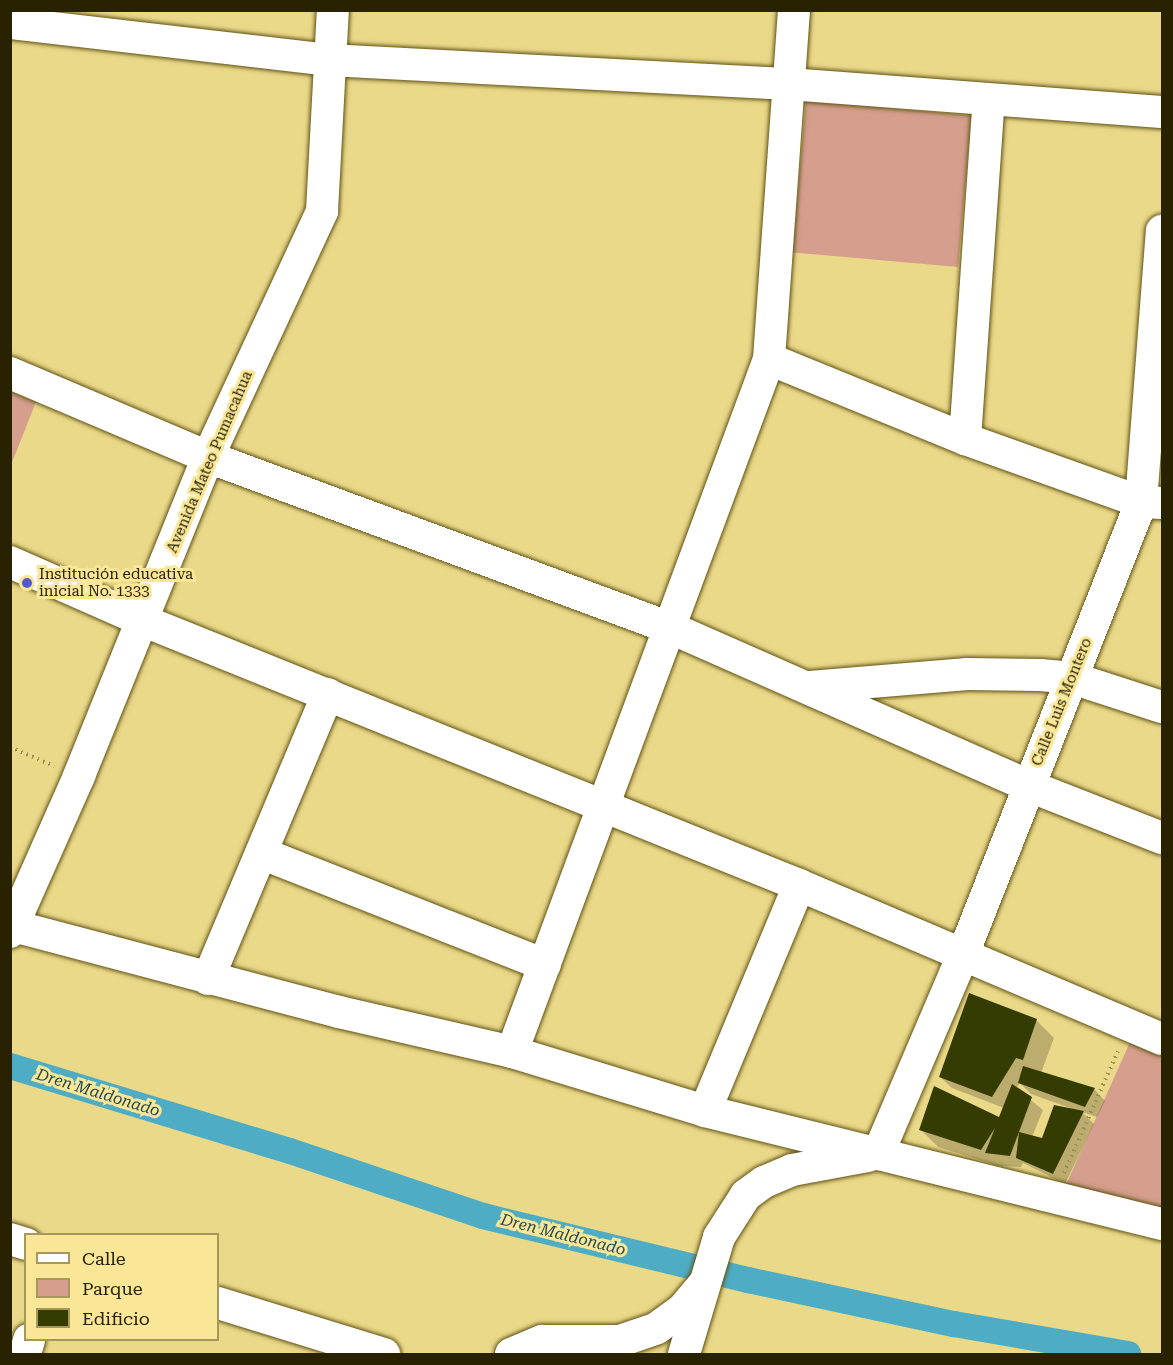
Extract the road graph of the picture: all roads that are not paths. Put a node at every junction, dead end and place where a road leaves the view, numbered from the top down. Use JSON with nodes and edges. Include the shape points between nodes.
{"nodes":[{"id":1,"x":333,"y":10,"type":"edge"},
{"id":2,"x":794,"y":10,"type":"edge"},
{"id":3,"x":10,"y":23,"type":"edge"},
{"id":4,"x":330,"y":60,"type":"junction"},
{"id":5,"x":789,"y":84,"type":"junction"},
{"id":6,"x":989,"y":100,"type":"junction"},
{"id":7,"x":1162,"y":112,"type":"edge"},
{"id":8,"x":1162,"y":231,"type":"edge"},
{"id":9,"x":769,"y":359,"type":"junction"},
{"id":10,"x":10,"y":373,"type":"edge"},
{"id":11,"x":965,"y":439,"type":"junction"},
{"id":12,"x":208,"y":458,"type":"junction"},
{"id":13,"x":1152,"y":502,"type":"edge"},
{"id":14,"x":10,"y":562,"type":"edge"},
{"id":15,"x":144,"y":621,"type":"junction"},
{"id":16,"x":671,"y":628,"type":"junction"},
{"id":17,"x":1072,"y":678,"type":"junction"},
{"id":18,"x":806,"y":687,"type":"junction"},
{"id":19,"x":328,"y":694,"type":"junction"},
{"id":20,"x":1162,"y":707,"type":"edge"},
{"id":21,"x":1029,"y":786,"type":"junction"},
{"id":22,"x":604,"y":807,"type":"junction"},
{"id":23,"x":1162,"y":838,"type":"edge"},
{"id":24,"x":261,"y":853,"type":"junction"},
{"id":25,"x":799,"y":885,"type":"junction"},
{"id":26,"x":12,"y":928,"type":"edge"},
{"id":27,"x":962,"y":957,"type":"junction"},
{"id":28,"x":545,"y":965,"type":"junction"},
{"id":29,"x":208,"y":979,"type":"junction"},
{"id":30,"x":1162,"y":1039,"type":"edge"},
{"id":31,"x":512,"y":1052,"type":"junction"},
{"id":32,"x":705,"y":1110,"type":"junction"},
{"id":33,"x":878,"y":1154,"type":"junction"},
{"id":34,"x":1162,"y":1224,"type":"edge"},
{"id":35,"x":706,"y":1282,"type":"junction"},
{"id":36,"x":219,"y":1303,"type":"edge"},
{"id":37,"x":384,"y":1354,"type":"edge"},
{"id":38,"x":511,"y":1354,"type":"edge"},
{"id":39,"x":684,"y":1354,"type":"edge"}],
"edges":[{"from":1,"to":4,"type":"street","name":"Avenida Mateo Pumacahua"},
{"from":2,"to":5,"type":"street"},
{"from":3,"to":4,"type":"street"},
{"from":4,"to":5,"type":"street"},
{"from":4,"to":12,"type":"street","name":"Avenida Mateo Pumacahua","via":[[322,211]]},
{"from":5,"to":6,"type":"street"},
{"from":5,"to":9,"type":"street"},
{"from":6,"to":7,"type":"street"},
{"from":6,"to":11,"type":"street"},
{"from":8,"to":13,"type":"street","name":"Calle Luis Montero"},
{"from":9,"to":11,"type":"street"},
{"from":9,"to":16,"type":"street"},
{"from":10,"to":12,"type":"street"},
{"from":11,"to":13,"type":"street"},
{"from":12,"to":15,"type":"street","name":"Avenida Mateo Pumacahua"},
{"from":12,"to":16,"type":"street"},
{"from":13,"to":17,"type":"street","name":"Calle Luis Montero"},
{"from":14,"to":15,"type":"street"},
{"from":15,"to":19,"type":"street"},
{"from":15,"to":26,"type":"street","name":"Avenida Mateo Pumacahua"},
{"from":16,"to":18,"type":"street"},
{"from":16,"to":22,"type":"street"},
{"from":17,"to":18,"type":"street","via":[[967,674]]},
{"from":17,"to":20,"type":"street"},
{"from":17,"to":21,"type":"street","name":"Calle Luis Montero"},
{"from":18,"to":21,"type":"street"},
{"from":19,"to":22,"type":"street"},
{"from":19,"to":24,"type":"street"},
{"from":21,"to":23,"type":"street"},
{"from":21,"to":27,"type":"street","name":"Calle Luis Montero"},
{"from":22,"to":25,"type":"street"},
{"from":22,"to":28,"type":"street"},
{"from":24,"to":28,"type":"street"},
{"from":24,"to":29,"type":"street"},
{"from":25,"to":27,"type":"street"},
{"from":25,"to":32,"type":"street"},
{"from":26,"to":29,"type":"street"},
{"from":27,"to":30,"type":"street"},
{"from":27,"to":33,"type":"street","name":"Calle Luis Montero"},
{"from":28,"to":31,"type":"street"},
{"from":29,"to":31,"type":"street"},
{"from":31,"to":32,"type":"street"},
{"from":32,"to":33,"type":"street"},
{"from":33,"to":34,"type":"street"},
{"from":33,"to":35,"type":"street","via":[[792,1170],[764,1182],[746,1196],[719,1237]]},
{"from":35,"to":38,"type":"street","via":[[682,1310],[657,1328],[620,1341],[542,1341]]},
{"from":35,"to":39,"type":"street"},
{"from":36,"to":37,"type":"street"}]}
